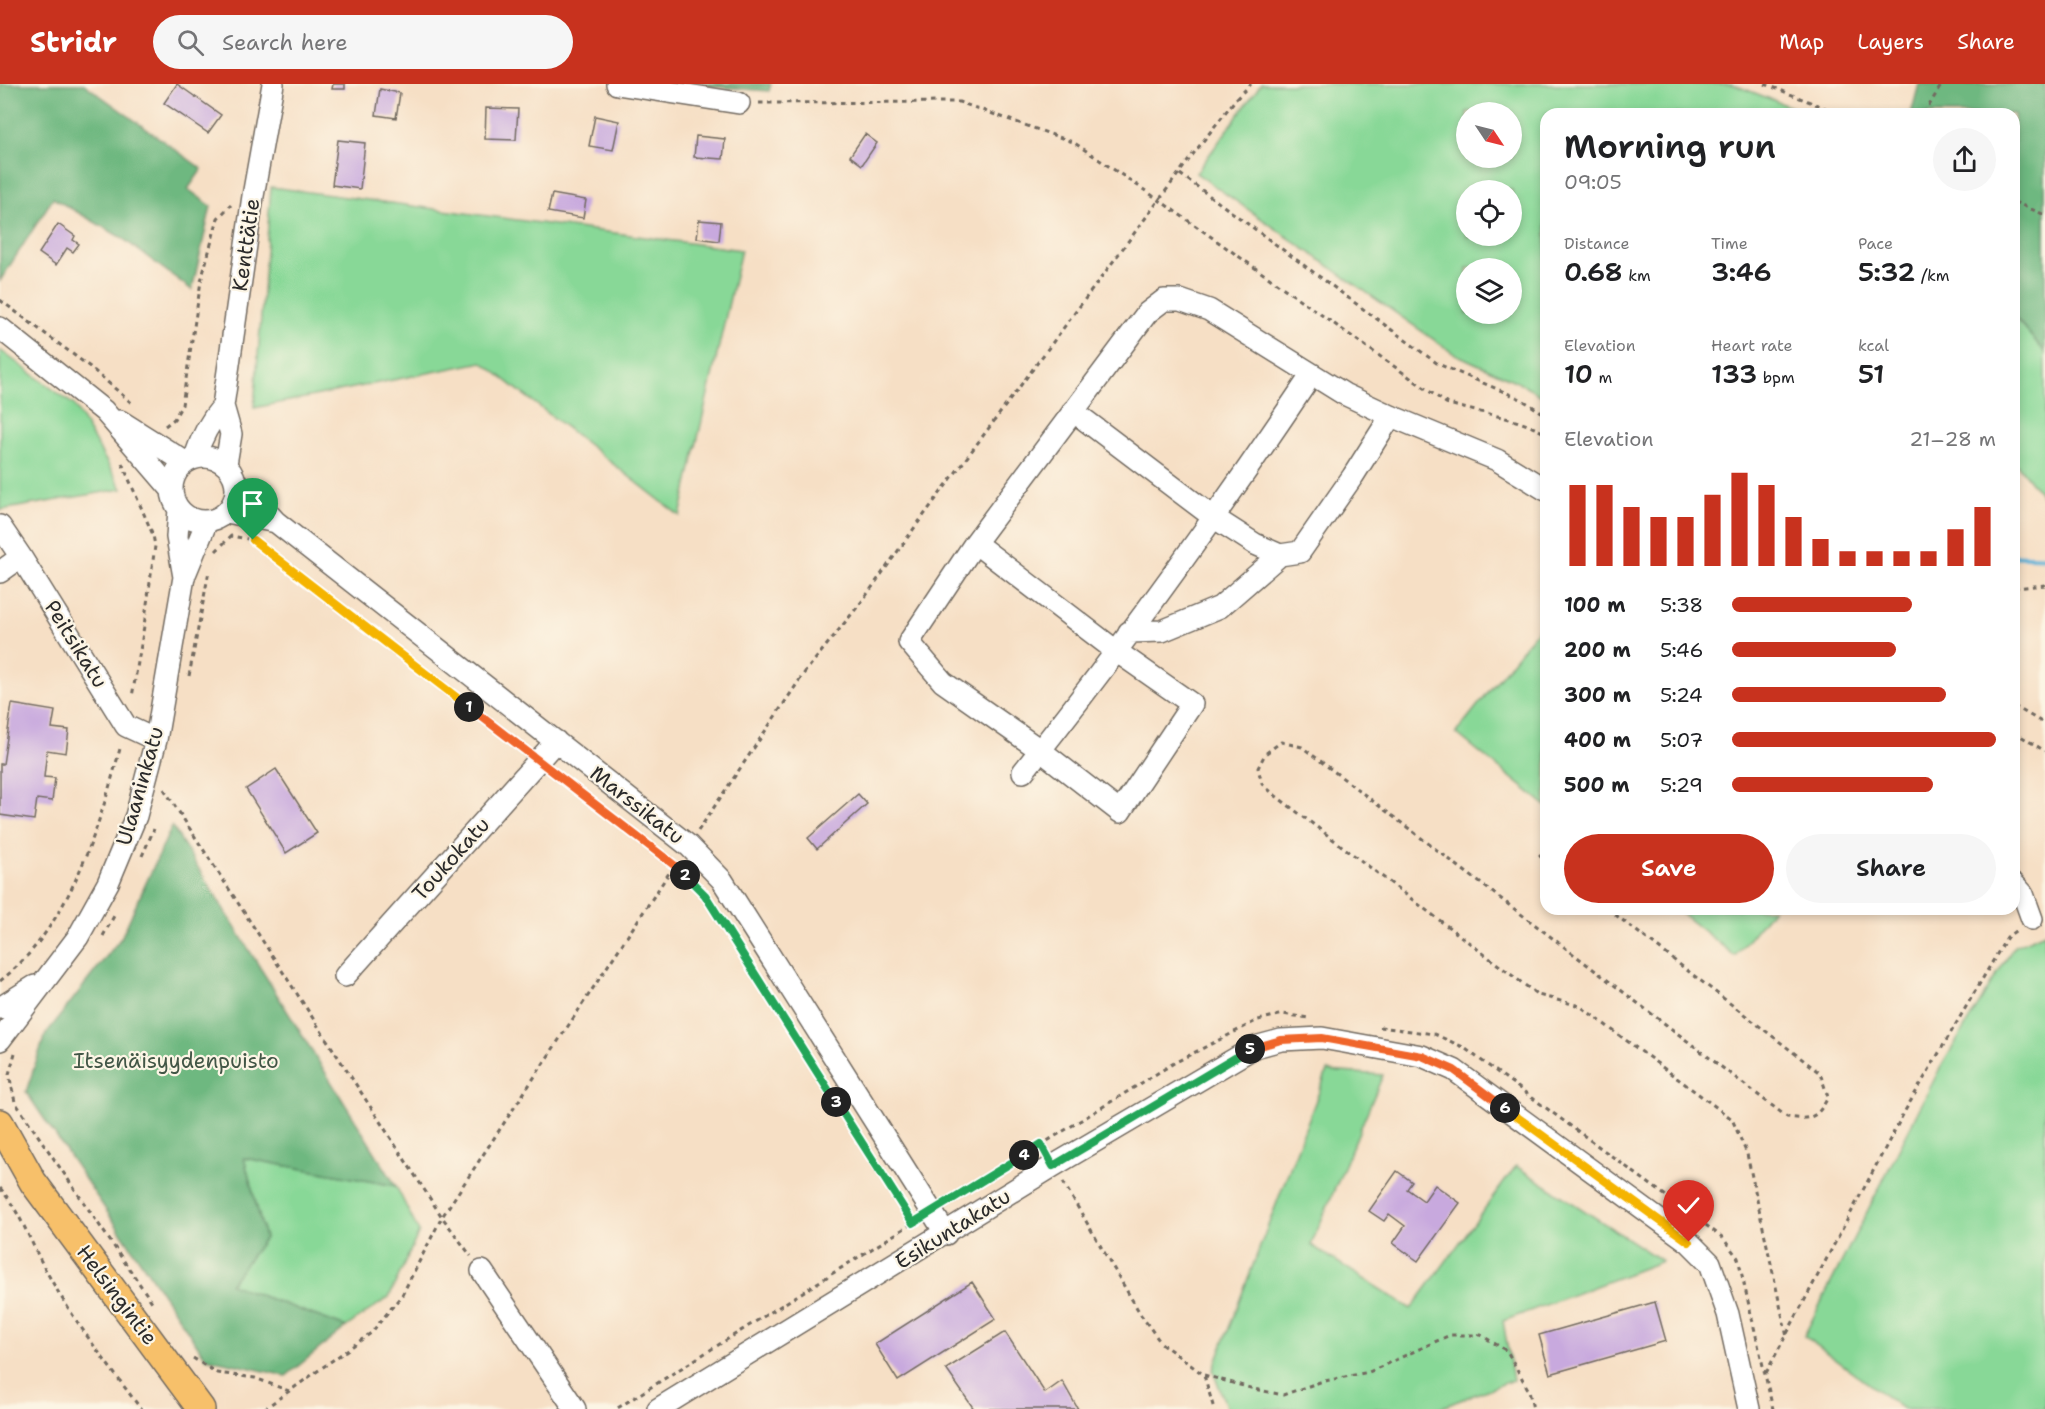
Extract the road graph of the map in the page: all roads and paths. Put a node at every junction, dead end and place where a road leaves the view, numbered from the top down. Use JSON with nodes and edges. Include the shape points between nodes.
{"nodes":[{"id":1,"x":273,"y":84,"type":"edge"},
{"id":2,"x":617,"y":84,"type":"edge"},
{"id":3,"x":1251,"y":84,"type":"edge"},
{"id":4,"x":1765,"y":84,"type":"edge"},
{"id":5,"x":1942,"y":84,"type":"edge"},
{"id":6,"x":739,"y":103,"type":"joint"},
{"id":7,"x":1825,"y":108,"type":"edge"},
{"id":8,"x":1928,"y":108,"type":"edge"},
{"id":9,"x":1180,"y":174,"type":"junction"},
{"id":10,"x":1159,"y":200,"type":"junction"},
{"id":11,"x":232,"y":204,"type":"dead end"},
{"id":12,"x":2020,"y":205,"type":"edge"},
{"id":13,"x":2045,"y":215,"type":"edge"},
{"id":14,"x":0,"y":300,"type":"edge"},
{"id":15,"x":0,"y":328,"type":"edge"},
{"id":16,"x":1312,"y":374,"type":"junction"},
{"id":17,"x":223,"y":406,"type":"junction"},
{"id":18,"x":140,"y":410,"type":"dead end"},
{"id":19,"x":104,"y":411,"type":"junction"},
{"id":20,"x":1073,"y":411,"type":"junction"},
{"id":21,"x":1540,"y":411,"type":"edge"},
{"id":22,"x":1391,"y":417,"type":"junction"},
{"id":23,"x":156,"y":422,"type":"dead end"},
{"id":24,"x":1540,"y":431,"type":"edge"},
{"id":25,"x":190,"y":460,"type":"junction"},
{"id":26,"x":225,"y":464,"type":"junction"},
{"id":27,"x":128,"y":479,"type":"dead end"},
{"id":28,"x":236,"y":482,"type":"junction"},
{"id":29,"x":1540,"y":486,"type":"edge"},
{"id":30,"x":175,"y":499,"type":"junction"},
{"id":31,"x":227,"y":512,"type":"junction"},
{"id":32,"x":1213,"y":517,"type":"junction"},
{"id":33,"x":207,"y":521,"type":"junction"},
{"id":34,"x":276,"y":522,"type":"junction"},
{"id":35,"x":0,"y":526,"type":"edge"},
{"id":36,"x":253,"y":540,"type":"dead end"},
{"id":37,"x":975,"y":543,"type":"junction"},
{"id":38,"x":1280,"y":555,"type":"junction"},
{"id":39,"x":21,"y":557,"type":"junction"},
{"id":40,"x":0,"y":572,"type":"edge"},
{"id":41,"x":184,"y":577,"type":"junction"},
{"id":42,"x":2045,"y":585,"type":"edge"},
{"id":43,"x":2020,"y":587,"type":"edge"},
{"id":44,"x":1129,"y":632,"type":"junction"},
{"id":45,"x":1116,"y":651,"type":"junction"},
{"id":46,"x":2020,"y":709,"type":"edge"},
{"id":47,"x":2045,"y":724,"type":"edge"},
{"id":48,"x":126,"y":726,"type":"junction"},
{"id":49,"x":2020,"y":736,"type":"edge"},
{"id":50,"x":156,"y":740,"type":"junction"},
{"id":51,"x":556,"y":741,"type":"junction"},
{"id":52,"x":1040,"y":750,"type":"junction"},
{"id":53,"x":2045,"y":752,"type":"edge"},
{"id":54,"x":540,"y":761,"type":"junction"},
{"id":55,"x":1023,"y":772,"type":"dead end"},
{"id":56,"x":164,"y":789,"type":"dead end"},
{"id":57,"x":689,"y":846,"type":"junction"},
{"id":58,"x":674,"y":865,"type":"junction"},
{"id":59,"x":2020,"y":891,"type":"edge"},
{"id":60,"x":1616,"y":915,"type":"edge"},
{"id":61,"x":2032,"y":919,"type":"joint"},
{"id":62,"x":345,"y":976,"type":"dead end"},
{"id":63,"x":0,"y":981,"type":"edge"},
{"id":64,"x":1318,"y":1019,"type":"dead end"},
{"id":65,"x":3,"y":1025,"type":"edge"},
{"id":66,"x":1376,"y":1026,"type":"dead end"},
{"id":67,"x":0,"y":1123,"type":"edge"},
{"id":68,"x":1041,"y":1144,"type":"junction"},
{"id":69,"x":0,"y":1151,"type":"edge"},
{"id":70,"x":1053,"y":1166,"type":"junction"},
{"id":71,"x":33,"y":1182,"type":"junction"},
{"id":72,"x":0,"y":1188,"type":"edge"},
{"id":73,"x":932,"y":1212,"type":"junction"},
{"id":74,"x":442,"y":1216,"type":"junction"},
{"id":75,"x":946,"y":1234,"type":"junction"},
{"id":76,"x":482,"y":1271,"type":"joint"},
{"id":77,"x":158,"y":1311,"type":"dead end"},
{"id":78,"x":1786,"y":1337,"type":"junction"},
{"id":79,"x":188,"y":1355,"type":"dead end"},
{"id":80,"x":1204,"y":1375,"type":"junction"},
{"id":81,"x":1765,"y":1375,"type":"junction"},
{"id":82,"x":289,"y":1391,"type":"junction"},
{"id":83,"x":141,"y":1409,"type":"edge"},
{"id":84,"x":201,"y":1409,"type":"edge"},
{"id":85,"x":264,"y":1409,"type":"edge"},
{"id":86,"x":575,"y":1409,"type":"edge"},
{"id":87,"x":616,"y":1409,"type":"edge"},
{"id":88,"x":658,"y":1409,"type":"edge"},
{"id":89,"x":1214,"y":1409,"type":"edge"},
{"id":90,"x":1533,"y":1409,"type":"edge"},
{"id":91,"x":1749,"y":1409,"type":"edge"},
{"id":92,"x":1773,"y":1409,"type":"edge"}],
"edges":[{"from":1,"to":17,"type":"street","name":"Kenttätie"},
{"from":2,"to":6,"type":"street"},
{"from":3,"to":9,"type":"path"},
{"from":4,"to":7,"type":"path"},
{"from":5,"to":8,"type":"path"},
{"from":6,"to":10,"type":"path","via":[[959,102],[1073,142]]},
{"from":9,"to":10,"type":"path"},
{"from":9,"to":21,"type":"path","via":[[1438,364],[1521,399]]},
{"from":10,"to":24,"type":"path","via":[[1446,403],[1507,417]]},
{"from":10,"to":57,"type":"path","via":[[863,600],[805,672]]},
{"from":11,"to":23,"type":"path","via":[[218,218],[201,281],[182,405],[165,426]]},
{"from":12,"to":13,"type":"path"},
{"from":14,"to":18,"type":"path"},
{"from":15,"to":19,"type":"street"},
{"from":16,"to":20,"type":"street","via":[[1209,310],[1180,300],[1164,300],[1146,313]]},
{"from":16,"to":22,"type":"street"},
{"from":16,"to":32,"type":"street"},
{"from":17,"to":25,"type":"street"},
{"from":17,"to":26,"type":"street","via":[[231,434]]},
{"from":19,"to":25,"type":"street"},
{"from":19,"to":30,"type":"street"},
{"from":20,"to":32,"type":"street"},
{"from":20,"to":37,"type":"street"},
{"from":22,"to":29,"type":"street","via":[[1497,460]]},
{"from":22,"to":38,"type":"street","via":[[1300,552]]},
{"from":25,"to":26,"type":"street","via":[[206,456]]},
{"from":25,"to":30,"type":"street","via":[[173,479]]},
{"from":26,"to":28,"type":"street"},
{"from":27,"to":48,"type":"path","via":[[155,546]]},
{"from":28,"to":31,"type":"street","via":[[233,504]]},
{"from":28,"to":34,"type":"street","name":"Marssikatu"},
{"from":30,"to":33,"type":"street","via":[[187,516]]},
{"from":30,"to":41,"type":"street"},
{"from":31,"to":33,"type":"street"},
{"from":31,"to":34,"type":"street"},
{"from":32,"to":38,"type":"street"},
{"from":32,"to":44,"type":"street"},
{"from":33,"to":41,"type":"street"},
{"from":34,"to":51,"type":"street","name":"Marssikatu"},
{"from":35,"to":39,"type":"street","name":"Peitsikatu"},
{"from":36,"to":54,"type":"path"},
{"from":37,"to":45,"type":"street"},
{"from":37,"to":52,"type":"street","via":[[909,642],[943,682]]},
{"from":38,"to":44,"type":"street","via":[[1220,607],[1162,631]]},
{"from":39,"to":40,"type":"street"},
{"from":39,"to":48,"type":"street","name":"Peitsikatu"},
{"from":41,"to":50,"type":"street","name":"Ulaaninkatu"},
{"from":42,"to":43,"type":"path"},
{"from":44,"to":45,"type":"street"},
{"from":45,"to":52,"type":"street"},
{"from":45,"to":52,"type":"street","via":[[1192,704],[1120,812]]},
{"from":46,"to":47,"type":"path"},
{"from":48,"to":50,"type":"street"},
{"from":48,"to":63,"type":"path","via":[[96,830],[57,916],[36,948]]},
{"from":49,"to":53,"type":"path"},
{"from":50,"to":65,"type":"street","name":"Ulaaninkatu","via":[[136,816],[108,883],[78,937],[48,978]]},
{"from":51,"to":54,"type":"street","name":"Toukokatu"},
{"from":51,"to":57,"type":"street","name":"Marssikatu"},
{"from":52,"to":55,"type":"street"},
{"from":54,"to":58,"type":"path"},
{"from":54,"to":62,"type":"street","name":"Toukokatu"},
{"from":56,"to":74,"type":"path"},
{"from":57,"to":58,"type":"path"},
{"from":57,"to":73,"type":"street","name":"Marssikatu","via":[[723,880]]},
{"from":58,"to":74,"type":"path"},
{"from":58,"to":87,"type":"path","via":[[705,895],[913,1223]]},
{"from":59,"to":61,"type":"street"},
{"from":60,"to":78,"type":"path","via":[[1820,1073],[1828,1097],[1821,1112],[1804,1119],[1787,1117],[1302,747],[1281,742],[1265,754],[1258,768],[1262,784],[1276,796],[1538,995],[1580,1006],[1732,1119],[1747,1154]]},
{"from":61,"to":78,"type":"path","via":[[2007,937],[1906,1108]]},
{"from":64,"to":68,"type":"path","via":[[1283,1014],[1258,1020],[1174,1063]]},
{"from":65,"to":77,"type":"path","via":[[18,1042],[9,1074],[15,1102]]},
{"from":66,"to":81,"type":"path","via":[[1434,1034],[1463,1047],[1722,1236],[1738,1258]]},
{"from":67,"to":71,"type":"main road","name":"Helsingintie"},
{"from":68,"to":70,"type":"path"},
{"from":68,"to":73,"type":"path"},
{"from":69,"to":71,"type":"main road","name":"Helsingintie"},
{"from":70,"to":75,"type":"street","name":"Esikuntakatu"},
{"from":70,"to":80,"type":"path","via":[[1154,1334]]},
{"from":70,"to":91,"type":"street","name":"Esikuntakatu","via":[[1255,1047],[1281,1040],[1322,1038],[1422,1056],[1454,1070],[1689,1242],[1710,1263],[1728,1314]]},
{"from":71,"to":84,"type":"main road","name":"Helsingintie"},
{"from":72,"to":83,"type":"path","via":[[12,1202],[87,1337]]},
{"from":73,"to":75,"type":"street","name":"Marssikatu"},
{"from":74,"to":76,"type":"path"},
{"from":74,"to":82,"type":"path","via":[[402,1295],[371,1333]]},
{"from":75,"to":88,"type":"street","name":"Esikuntakatu"},
{"from":76,"to":86,"type":"street"},
{"from":78,"to":81,"type":"path"},
{"from":79,"to":82,"type":"path","via":[[217,1373],[255,1378]]},
{"from":80,"to":89,"type":"path"},
{"from":80,"to":90,"type":"path","via":[[1283,1395],[1369,1372],[1450,1335],[1481,1335],[1507,1350]]},
{"from":81,"to":92,"type":"path"},
{"from":82,"to":85,"type":"path"}]}
